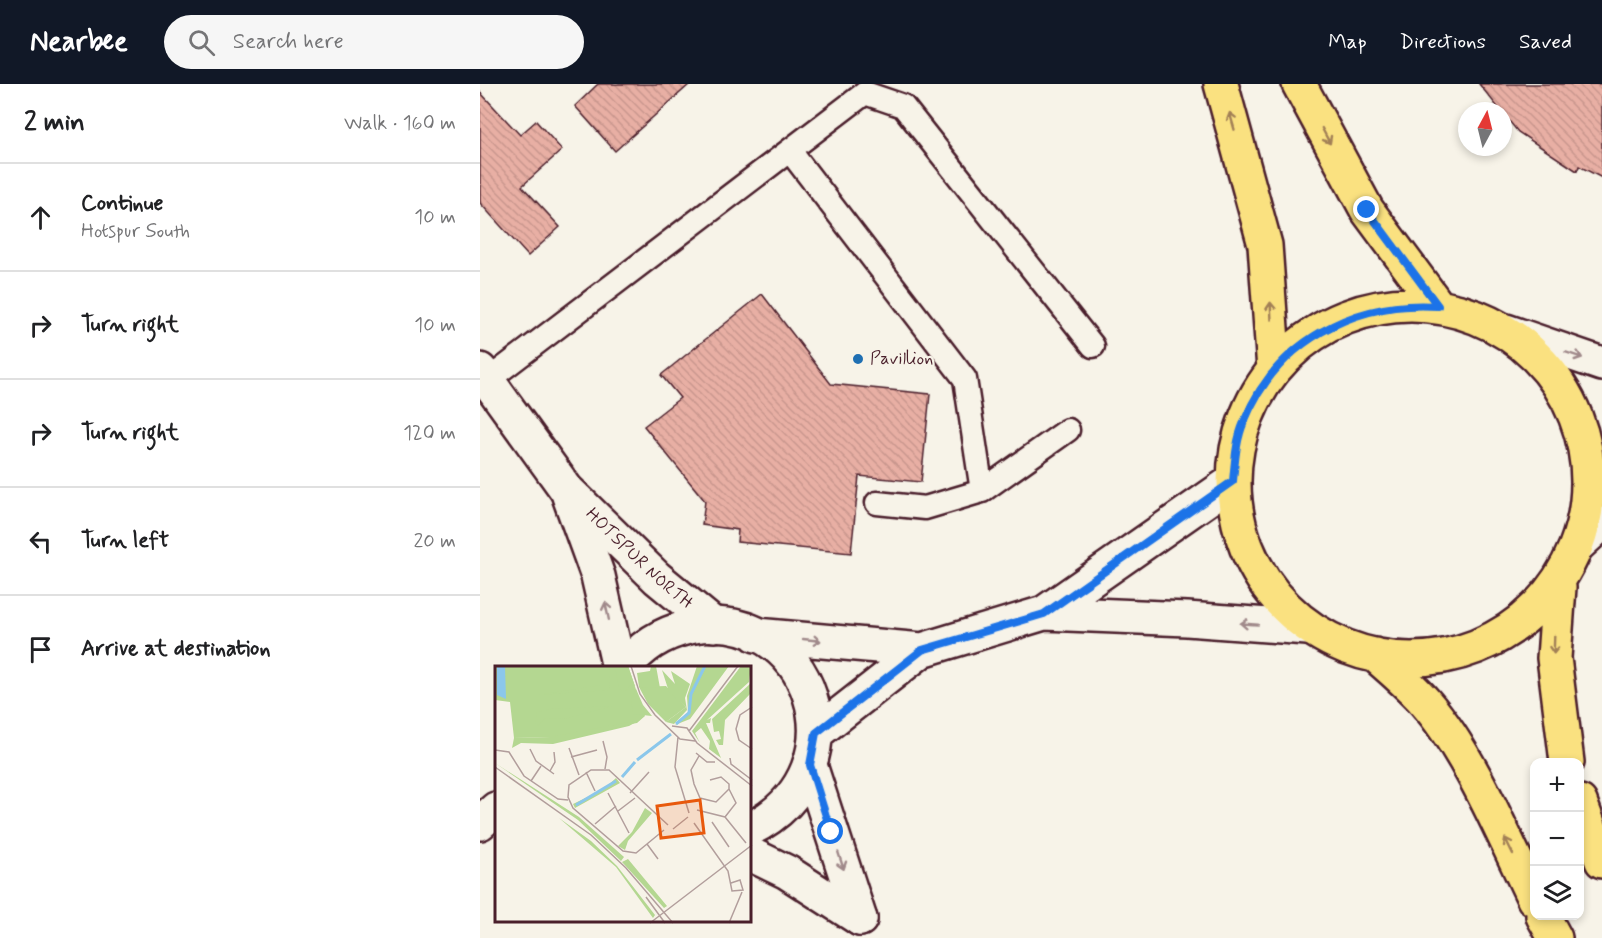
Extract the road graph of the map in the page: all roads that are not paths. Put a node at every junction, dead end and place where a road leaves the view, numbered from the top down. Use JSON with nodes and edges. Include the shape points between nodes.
{"nodes":[{"id":1,"x":1221,"y":84,"type":"edge"},
{"id":2,"x":1299,"y":84,"type":"edge"},
{"id":3,"x":790,"y":150,"type":"junction"},
{"id":4,"x":1438,"y":306,"type":"junction"},
{"id":5,"x":1506,"y":331,"type":"junction"},
{"id":6,"x":1093,"y":346,"type":"dead end"},
{"id":7,"x":1602,"y":364,"type":"edge"},
{"id":8,"x":1274,"y":370,"type":"junction"},
{"id":9,"x":484,"y":375,"type":"edge"},
{"id":10,"x":1068,"y":430,"type":"dead end"},
{"id":11,"x":1233,"y":481,"type":"junction"},
{"id":12,"x":566,"y":489,"type":"junction"},
{"id":13,"x":982,"y":491,"type":"junction"},
{"id":14,"x":877,"y":503,"type":"dead end"},
{"id":15,"x":1591,"y":534,"type":"edge"},
{"id":16,"x":1559,"y":587,"type":"junction"},
{"id":17,"x":1044,"y":614,"type":"junction"},
{"id":18,"x":714,"y":625,"type":"junction"},
{"id":19,"x":1307,"y":628,"type":"junction"},
{"id":20,"x":754,"y":634,"type":"junction"},
{"id":21,"x":922,"y":650,"type":"junction"},
{"id":22,"x":1375,"y":655,"type":"junction"},
{"id":23,"x":619,"y":666,"type":"edge"},
{"id":24,"x":627,"y":666,"type":"edge"},
{"id":25,"x":816,"y":733,"type":"junction"},
{"id":26,"x":1566,"y":758,"type":"edge"},
{"id":27,"x":810,"y":765,"type":"junction"},
{"id":28,"x":495,"y":810,"type":"edge"},
{"id":29,"x":1584,"y":812,"type":"edge"},
{"id":30,"x":480,"y":823,"type":"edge"},
{"id":31,"x":495,"y":828,"type":"edge"},
{"id":32,"x":752,"y":828,"type":"edge"},
{"id":33,"x":480,"y":831,"type":"edge"},
{"id":34,"x":752,"y":855,"type":"edge"},
{"id":35,"x":1602,"y":861,"type":"edge"},
{"id":36,"x":1530,"y":891,"type":"edge"},
{"id":37,"x":1546,"y":920,"type":"edge"},
{"id":38,"x":1555,"y":938,"type":"edge"}],
"edges":[{"from":8,"to":1,"type":"main road","one_way":true,"via":[[1265,245]]},
{"from":2,"to":4,"type":"main road","one_way":true,"via":[[1367,210]]},
{"from":3,"to":6,"type":"lane","via":[[865,93],[903,106]]},
{"from":3,"to":9,"type":"lane"},
{"from":3,"to":13,"type":"lane","via":[[964,379]]},
{"from":4,"to":5,"type":"main road","via":[[1475,316]]},
{"from":4,"to":8,"type":"main road","via":[[1383,307],[1348,318],[1316,333]]},
{"from":5,"to":7,"type":"street","one_way":true},
{"from":5,"to":15,"type":"main road","via":[[1533,352],[1569,409],[1581,443]]},
{"from":8,"to":11,"type":"main road","via":[[1243,424]]},
{"from":9,"to":12,"type":"street","name":"HOTSPUR NORTH"},
{"from":10,"to":13,"type":"lane"},
{"from":11,"to":17,"type":"street"},
{"from":11,"to":19,"type":"main road","via":[[1236,511],[1258,574],[1283,607]]},
{"from":12,"to":18,"type":"street","name":"HOTSPUR NORTH","via":[[657,578]]},
{"from":23,"to":12,"type":"street","name":"HOTSPUR NORTH","one_way":true,"via":[[598,576]]},
{"from":13,"to":14,"type":"lane","via":[[925,508]]},
{"from":15,"to":16,"type":"main road"},
{"from":16,"to":22,"type":"main road","via":[[1502,633],[1475,646],[1446,656],[1413,659]]},
{"from":16,"to":26,"type":"main road","one_way":true,"via":[[1554,658]]},
{"from":19,"to":17,"type":"street","one_way":true},
{"from":17,"to":21,"type":"street"},
{"from":18,"to":20,"type":"street"},
{"from":18,"to":24,"type":"street","via":[[667,633],[641,650]]},
{"from":19,"to":22,"type":"main road","via":[[1335,643]]},
{"from":20,"to":21,"type":"street","one_way":true},
{"from":20,"to":25,"type":"street","via":[[783,654],[804,681]]},
{"from":21,"to":25,"type":"street"},
{"from":36,"to":22,"type":"main road","one_way":true,"via":[[1494,816],[1445,730],[1427,704]]},
{"from":25,"to":27,"type":"street"},
{"from":27,"to":32,"type":"street","via":[[794,796]]},
{"from":27,"to":34,"type":"street","one_way":true,"via":[[860,919],[787,872]]},
{"from":28,"to":30,"type":"street"},
{"from":29,"to":35,"type":"main road"},
{"from":31,"to":33,"type":"street"},
{"from":37,"to":38,"type":"main road"}]}
